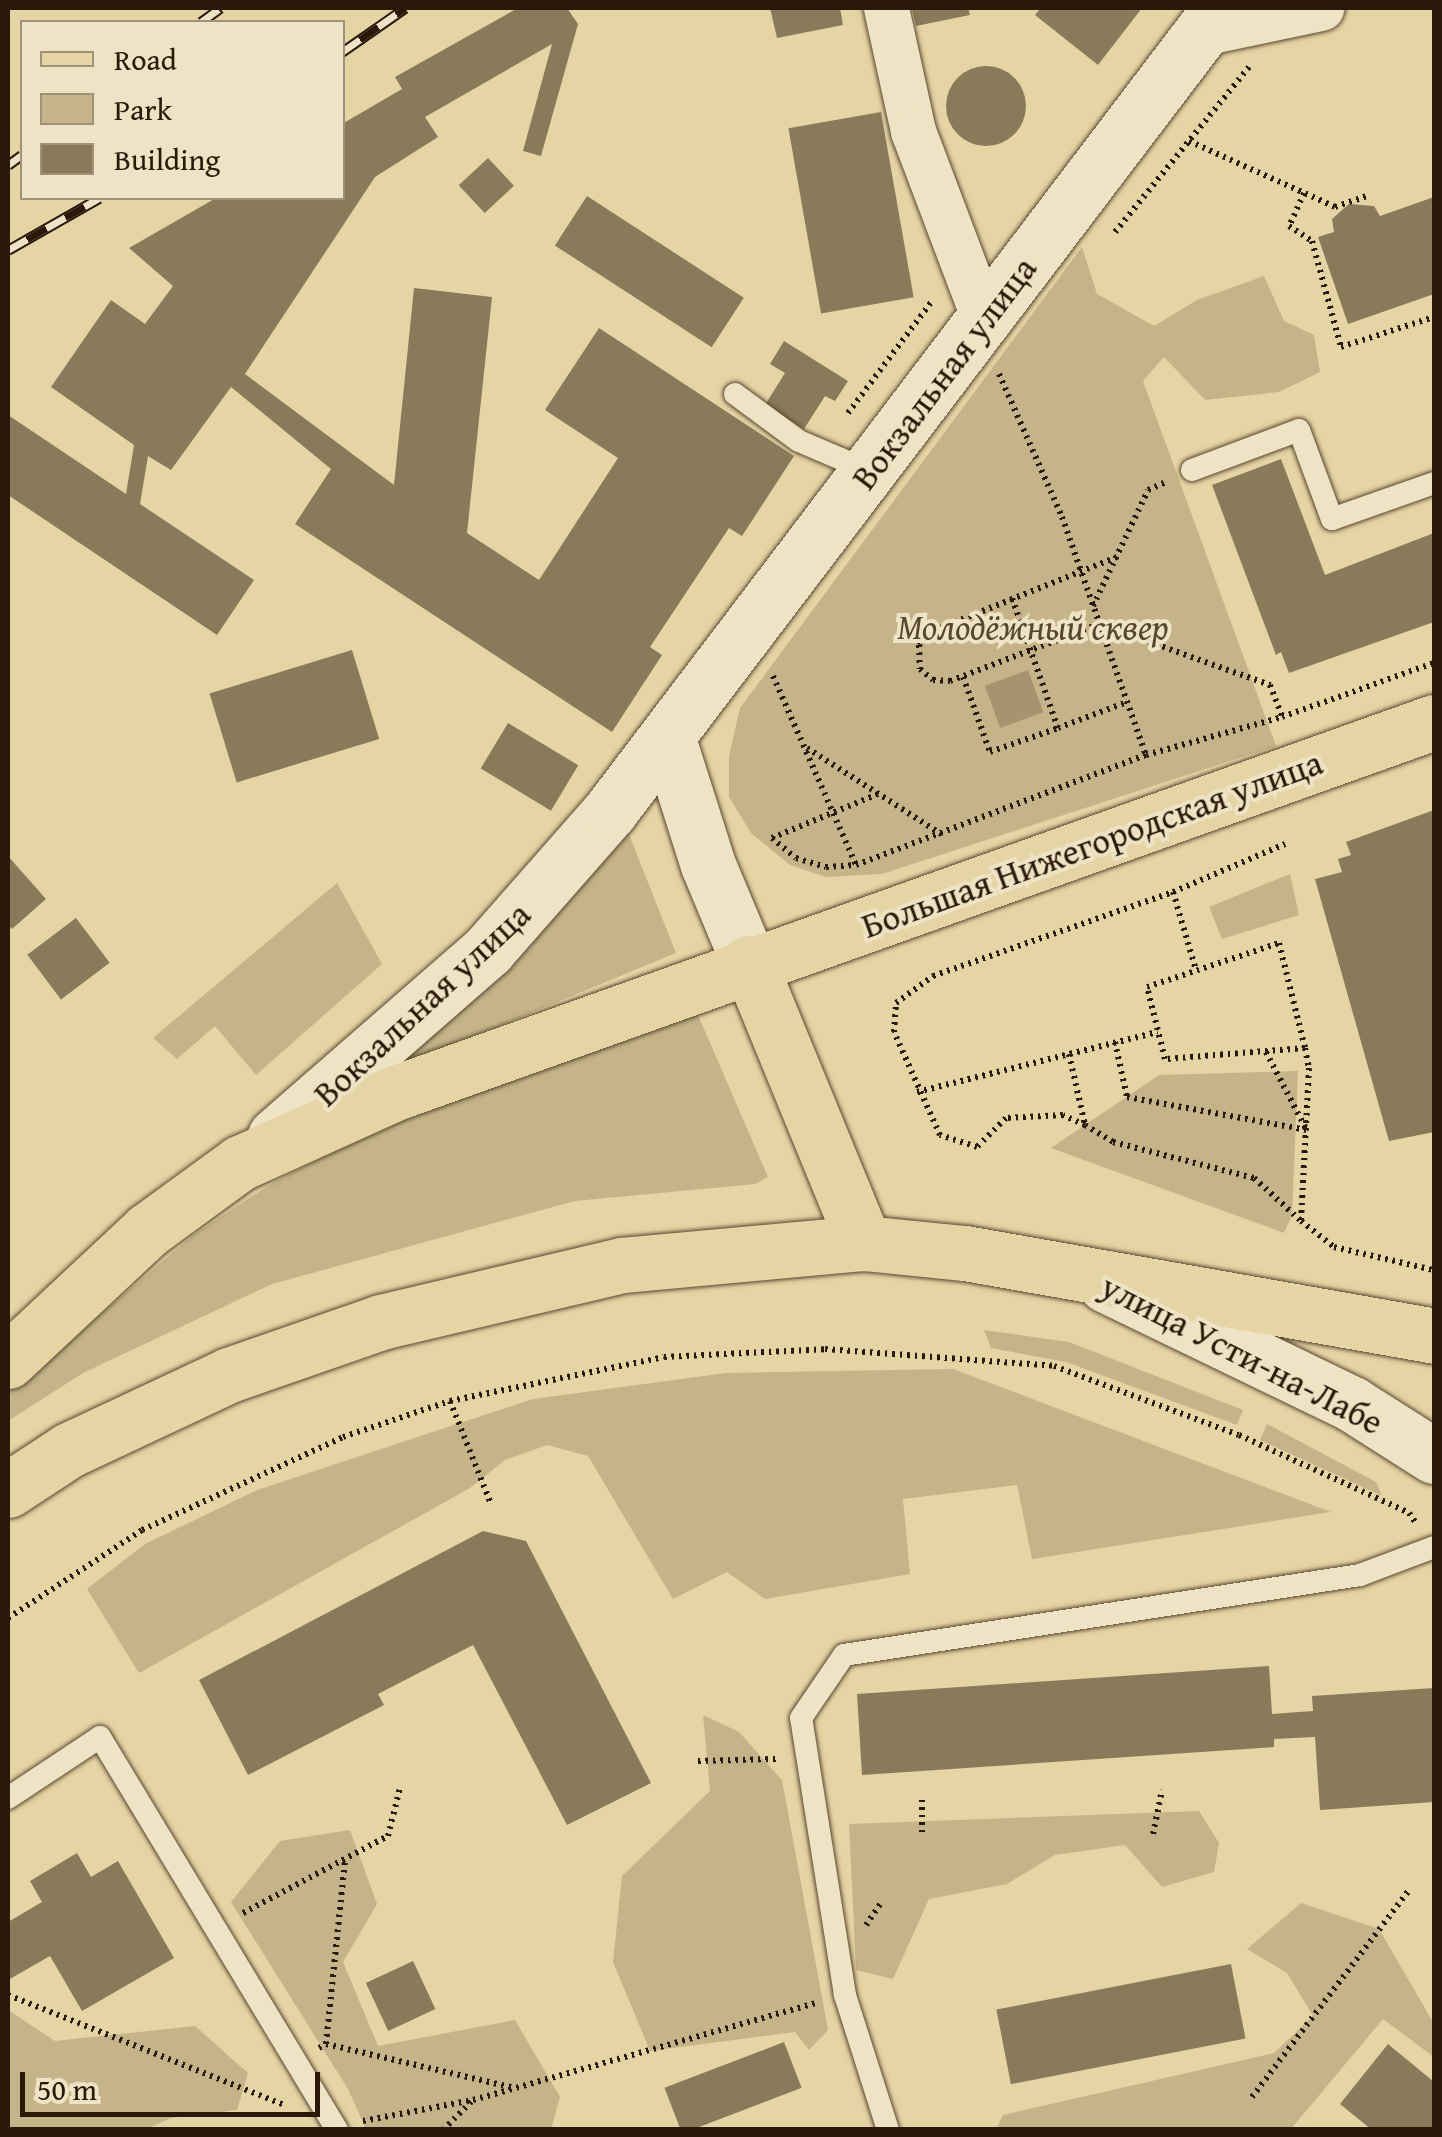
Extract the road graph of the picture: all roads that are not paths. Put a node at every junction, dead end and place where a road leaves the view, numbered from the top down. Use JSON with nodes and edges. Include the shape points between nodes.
{"nodes":[{"id":1,"x":886,"y":8,"type":"edge"},
{"id":2,"x":1308,"y":10,"type":"edge"},
{"id":3,"x":1211,"y":20,"type":"edge"},
{"id":4,"x":997,"y":339,"type":"junction"},
{"id":5,"x":735,"y":394,"type":"dead end"},
{"id":6,"x":870,"y":470,"type":"junction"},
{"id":7,"x":1192,"y":470,"type":"road end"},
{"id":8,"x":1434,"y":483,"type":"edge"},
{"id":9,"x":1434,"y":722,"type":"edge"},
{"id":10,"x":668,"y":739,"type":"junction"},
{"id":11,"x":749,"y":964,"type":"junction"},
{"id":12,"x":240,"y":1163,"type":"junction"},
{"id":13,"x":864,"y":1243,"type":"junction"},
{"id":14,"x":1090,"y":1277,"type":"junction"},
{"id":15,"x":1434,"y":1336,"type":"edge"},
{"id":16,"x":8,"y":1361,"type":"edge"},
{"id":17,"x":1434,"y":1456,"type":"edge"},
{"id":18,"x":8,"y":1490,"type":"edge"},
{"id":19,"x":1434,"y":1547,"type":"edge"},
{"id":20,"x":8,"y":1798,"type":"edge"},
{"id":21,"x":336,"y":2128,"type":"edge"},
{"id":22,"x":888,"y":2130,"type":"edge"}],
"edges":[{"from":1,"to":4,"type":"street","via":[[912,131]]},
{"from":2,"to":3,"type":"street"},
{"from":3,"to":4,"type":"main road","name":"Вокзальная улица"},
{"from":4,"to":6,"type":"main road","name":"Вокзальная улица"},
{"from":5,"to":6,"type":"lane","via":[[800,441]]},
{"from":6,"to":10,"type":"main road","name":"Вокзальная улица"},
{"from":7,"to":8,"type":"lane","via":[[1299,430],[1332,519]]},
{"from":9,"to":11,"type":"main road","name":"Большая Нижегородская улица"},
{"from":10,"to":11,"type":"main road","via":[[708,866]]},
{"from":10,"to":12,"type":"main road","name":"Вокзальная улица","via":[[488,950],[326,1098]]},
{"from":11,"to":12,"type":"main road","name":"Большая Нижегородская улица","via":[[395,1093]]},
{"from":11,"to":13,"type":"main road"},
{"from":12,"to":16,"type":"main road","name":"Большая Нижегородская улица","via":[[148,1230]]},
{"from":13,"to":14,"type":"main road","name":"улица Усти-на-Лабе","via":[[965,1252]]},
{"from":13,"to":18,"type":"main road","via":[[622,1265],[381,1322],[229,1375],[69,1450]]},
{"from":14,"to":15,"type":"main road"},
{"from":14,"to":17,"type":"main road","name":"улица Усти-на-Лабе","via":[[1352,1404]]},
{"from":19,"to":22,"type":"lane","via":[[1360,1575],[844,1655],[801,1718],[845,1995]]},
{"from":20,"to":21,"type":"lane","via":[[100,1736]]}]}
